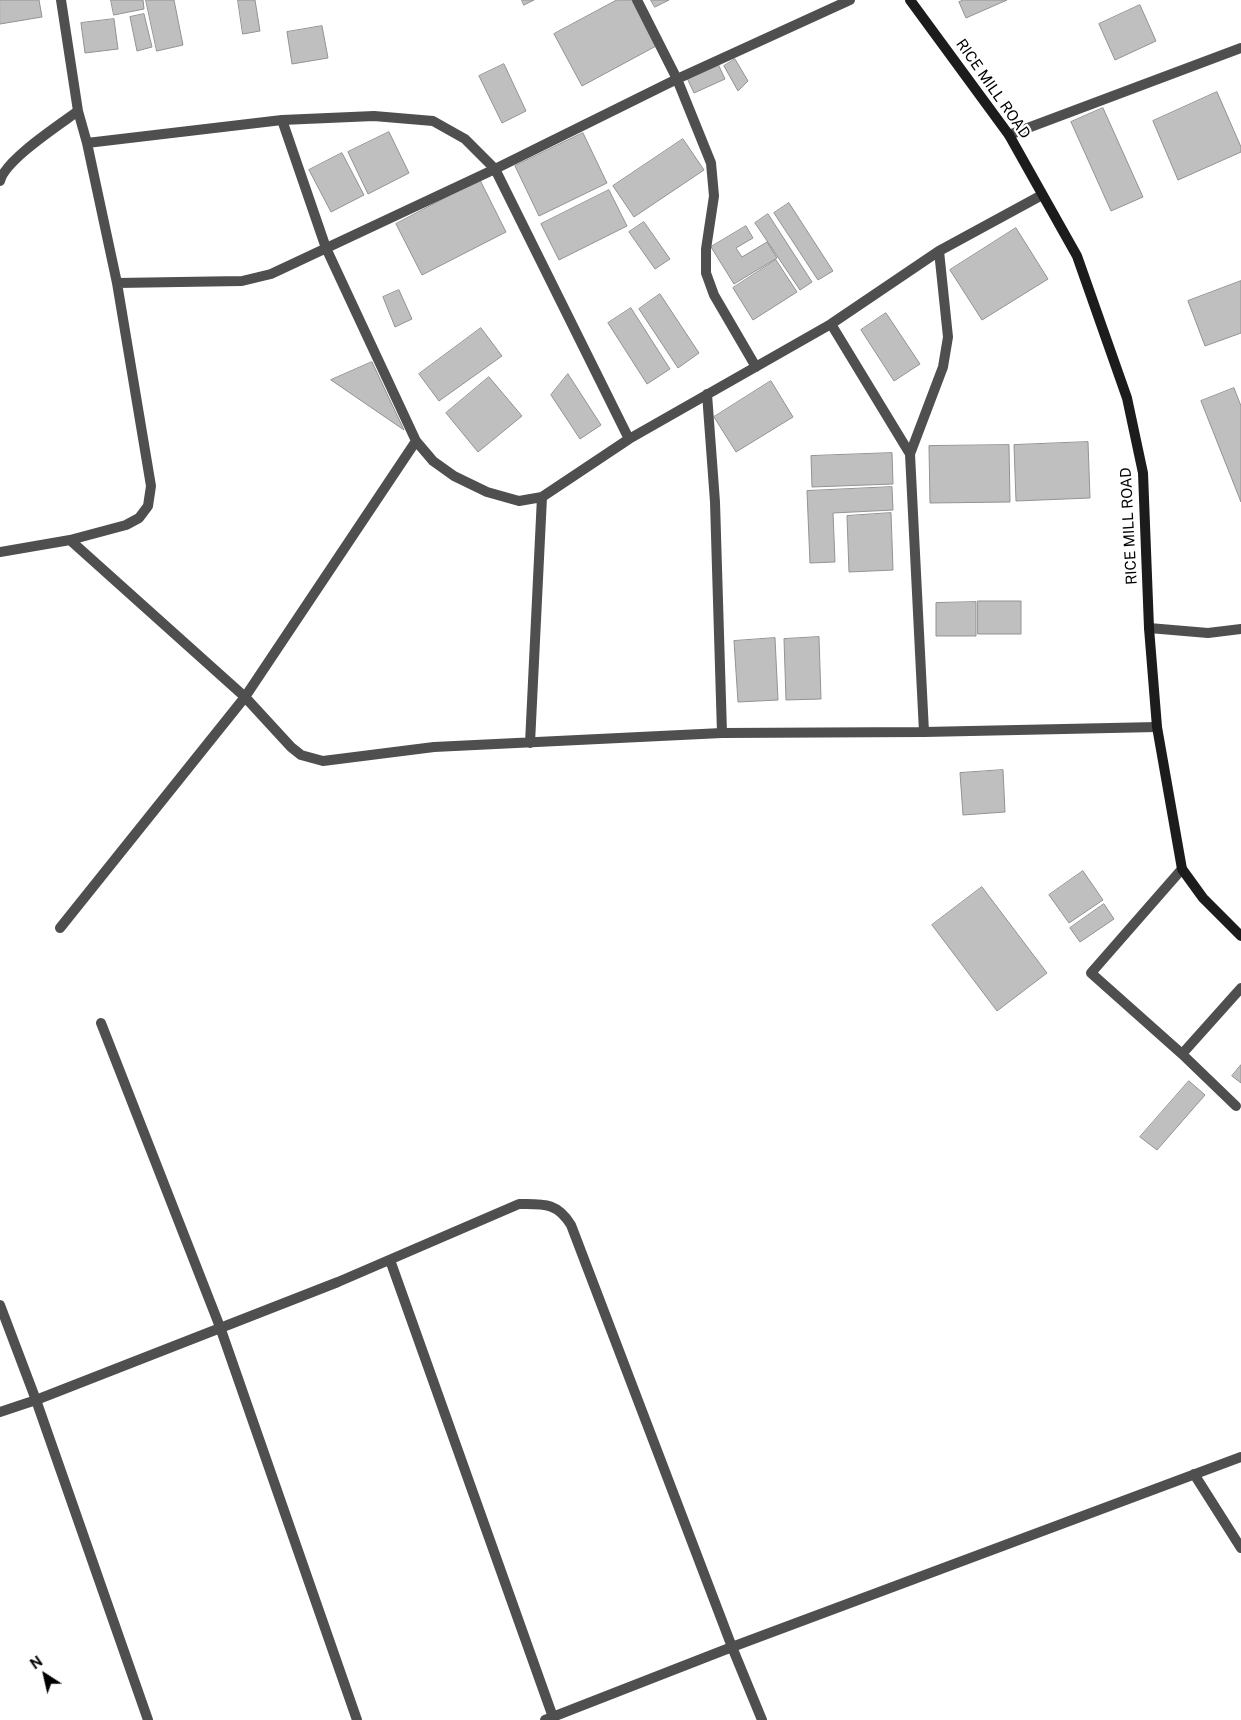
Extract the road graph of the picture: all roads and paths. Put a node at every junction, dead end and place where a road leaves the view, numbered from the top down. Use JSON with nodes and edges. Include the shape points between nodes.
{"nodes":[{"id":1,"x":61,"y":0,"type":"edge"},
{"id":2,"x":637,"y":0,"type":"edge"},
{"id":3,"x":850,"y":0,"type":"edge"},
{"id":4,"x":910,"y":0,"type":"edge"},
{"id":5,"x":1241,"y":48,"type":"edge"},
{"id":6,"x":677,"y":79,"type":"junction"},
{"id":7,"x":78,"y":111,"type":"junction"},
{"id":8,"x":282,"y":120,"type":"junction"},
{"id":9,"x":1009,"y":134,"type":"junction"},
{"id":10,"x":87,"y":143,"type":"junction"},
{"id":11,"x":495,"y":169,"type":"junction"},
{"id":12,"x":0,"y":181,"type":"edge"},
{"id":13,"x":1042,"y":195,"type":"junction"},
{"id":14,"x":326,"y":248,"type":"junction"},
{"id":15,"x":939,"y":251,"type":"junction"},
{"id":16,"x":117,"y":283,"type":"junction"},
{"id":17,"x":831,"y":324,"type":"junction"},
{"id":18,"x":756,"y":367,"type":"junction"},
{"id":19,"x":707,"y":394,"type":"junction"},
{"id":20,"x":629,"y":439,"type":"junction"},
{"id":21,"x":416,"y":441,"type":"junction"},
{"id":22,"x":910,"y":454,"type":"junction"},
{"id":23,"x":542,"y":497,"type":"junction"},
{"id":24,"x":70,"y":540,"type":"junction"},
{"id":25,"x":0,"y":552,"type":"edge"},
{"id":26,"x":1149,"y":628,"type":"junction"},
{"id":27,"x":1241,"y":629,"type":"edge"},
{"id":28,"x":245,"y":697,"type":"junction"},
{"id":29,"x":1157,"y":727,"type":"junction"},
{"id":30,"x":924,"y":732,"type":"junction"},
{"id":31,"x":722,"y":733,"type":"junction"},
{"id":32,"x":530,"y":743,"type":"junction"},
{"id":33,"x":1182,"y":869,"type":"junction"},
{"id":34,"x":60,"y":928,"type":"dead end"},
{"id":35,"x":1241,"y":936,"type":"edge"},
{"id":36,"x":1241,"y":988,"type":"edge"},
{"id":37,"x":101,"y":1023,"type":"dead end"},
{"id":38,"x":1182,"y":1054,"type":"junction"},
{"id":39,"x":1236,"y":1106,"type":"dead end"},
{"id":40,"x":390,"y":1260,"type":"junction"},
{"id":41,"x":0,"y":1305,"type":"edge"},
{"id":42,"x":220,"y":1327,"type":"junction"},
{"id":43,"x":36,"y":1400,"type":"junction"},
{"id":44,"x":0,"y":1412,"type":"edge"},
{"id":45,"x":1241,"y":1457,"type":"edge"},
{"id":46,"x":1194,"y":1474,"type":"junction"},
{"id":47,"x":1241,"y":1548,"type":"edge"},
{"id":48,"x":732,"y":1647,"type":"junction"},
{"id":49,"x":550,"y":1719,"type":"edge"},
{"id":50,"x":148,"y":1720,"type":"edge"},
{"id":51,"x":357,"y":1720,"type":"edge"},
{"id":52,"x":762,"y":1720,"type":"edge"}],
"edges":[{"from":1,"to":7,"type":"street"},
{"from":2,"to":6,"type":"street"},
{"from":3,"to":6,"type":"street"},
{"from":4,"to":9,"type":"main road","name":"RICE MILL ROAD"},
{"from":5,"to":9,"type":"street"},
{"from":6,"to":11,"type":"street"},
{"from":6,"to":18,"type":"street","via":[[712,162],[714,196],[706,248],[706,273],[714,296]]},
{"from":7,"to":10,"type":"street"},
{"from":7,"to":12,"type":"street","via":[[10,163]]},
{"from":8,"to":10,"type":"street"},
{"from":8,"to":11,"type":"street","via":[[374,116],[433,122],[465,139]]},
{"from":8,"to":14,"type":"street"},
{"from":9,"to":13,"type":"main road","name":"RICE MILL ROAD"},
{"from":10,"to":16,"type":"street"},
{"from":11,"to":14,"type":"street"},
{"from":11,"to":20,"type":"street"},
{"from":13,"to":15,"type":"street"},
{"from":13,"to":26,"type":"main road","name":"RICE MILL ROAD","via":[[1077,256],[1127,398],[1143,473]]},
{"from":14,"to":16,"type":"street","via":[[271,274],[242,281]]},
{"from":14,"to":21,"type":"street"},
{"from":15,"to":17,"type":"street"},
{"from":15,"to":22,"type":"street","via":[[948,336],[943,367]]},
{"from":16,"to":24,"type":"street","via":[[149,467],[148,506],[139,518],[126,525]]},
{"from":17,"to":18,"type":"street"},
{"from":17,"to":22,"type":"street"},
{"from":18,"to":19,"type":"street"},
{"from":19,"to":20,"type":"street"},
{"from":19,"to":31,"type":"street","via":[[715,502]]},
{"from":20,"to":23,"type":"street"},
{"from":21,"to":23,"type":"street","via":[[433,461],[454,476],[487,492],[519,501]]},
{"from":21,"to":28,"type":"street"},
{"from":22,"to":30,"type":"street"},
{"from":23,"to":32,"type":"street"},
{"from":24,"to":25,"type":"street"},
{"from":24,"to":28,"type":"street"},
{"from":26,"to":27,"type":"street","via":[[1208,633]]},
{"from":26,"to":29,"type":"main road","name":"RICE MILL ROAD"},
{"from":28,"to":32,"type":"street","via":[[291,747],[301,755],[323,761],[434,747]]},
{"from":28,"to":34,"type":"street"},
{"from":29,"to":30,"type":"street"},
{"from":29,"to":33,"type":"main road","name":"RICE MILL ROAD"},
{"from":30,"to":31,"type":"street"},
{"from":31,"to":32,"type":"street"},
{"from":33,"to":35,"type":"main road","name":"RICE MILL ROAD","via":[[1203,898]]},
{"from":33,"to":38,"type":"street","via":[[1091,973]]},
{"from":36,"to":38,"type":"street"},
{"from":37,"to":42,"type":"street"},
{"from":38,"to":39,"type":"street"},
{"from":40,"to":42,"type":"street"},
{"from":40,"to":48,"type":"street","via":[[519,1204],[540,1204],[564,1213]]},
{"from":40,"to":49,"type":"street"},
{"from":41,"to":43,"type":"street"},
{"from":42,"to":43,"type":"street"},
{"from":42,"to":51,"type":"street"},
{"from":43,"to":44,"type":"street"},
{"from":43,"to":50,"type":"street"},
{"from":45,"to":46,"type":"street"},
{"from":46,"to":47,"type":"street"},
{"from":46,"to":48,"type":"street"},
{"from":48,"to":49,"type":"street"},
{"from":48,"to":52,"type":"street"}]}
